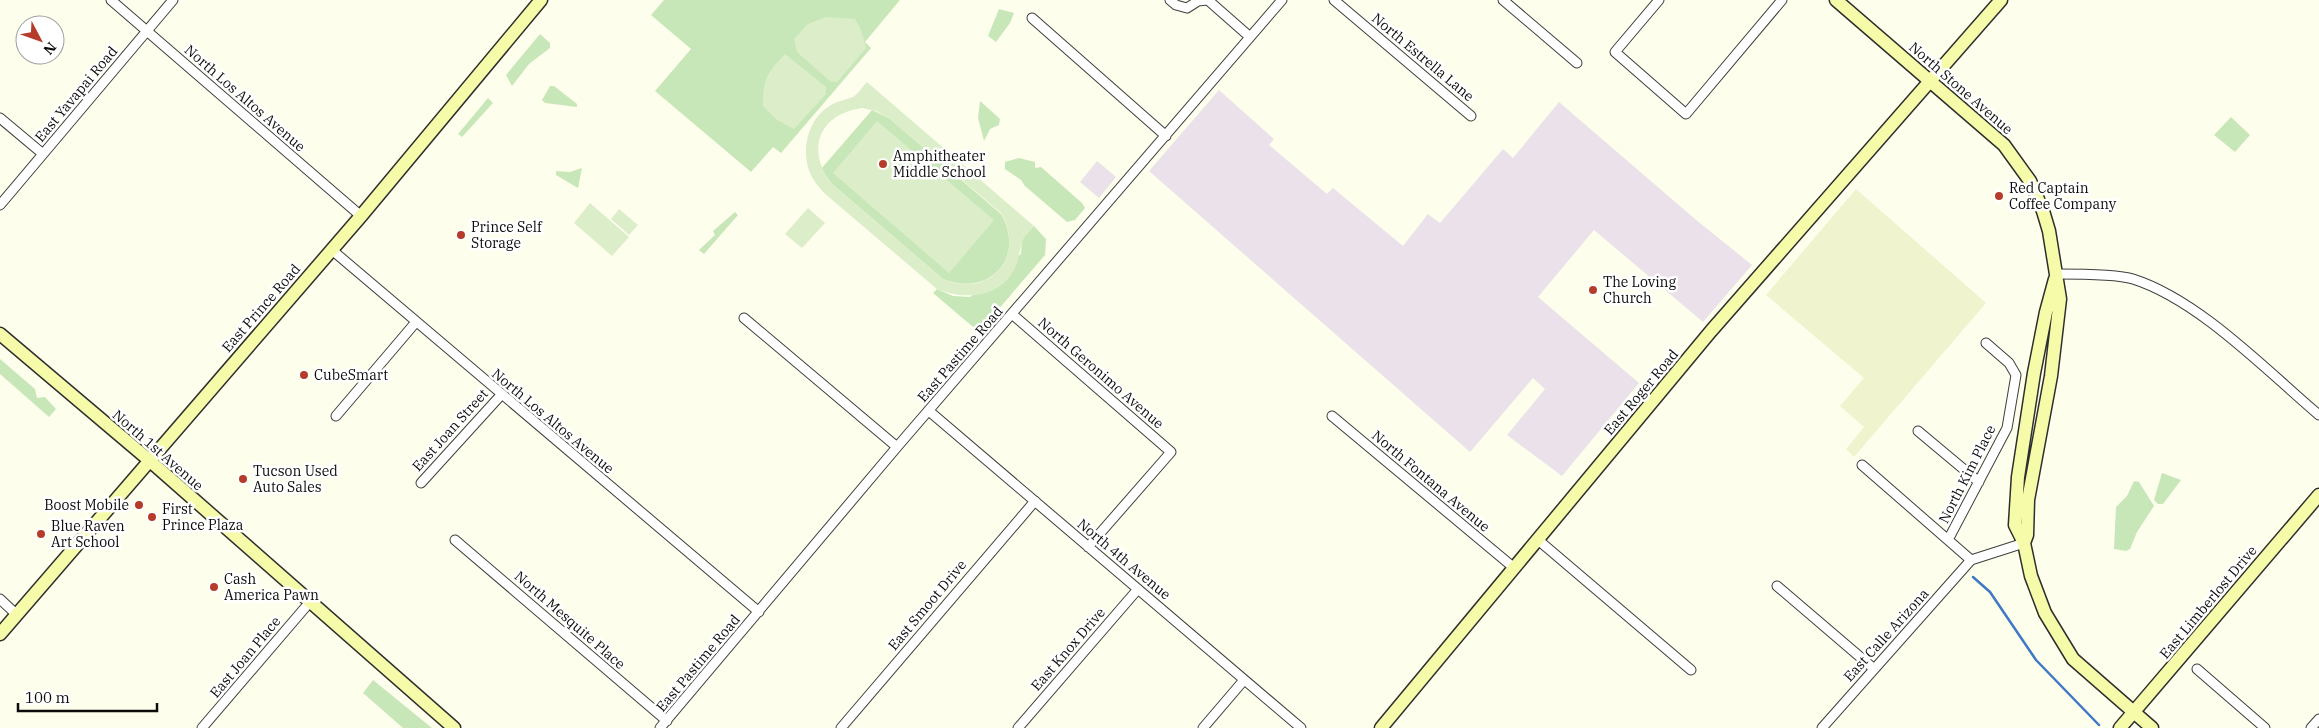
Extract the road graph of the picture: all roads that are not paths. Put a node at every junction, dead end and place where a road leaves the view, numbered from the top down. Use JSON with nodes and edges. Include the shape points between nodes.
{"nodes":[{"id":1,"x":111,"y":0,"type":"edge"},
{"id":2,"x":173,"y":0,"type":"edge"},
{"id":3,"x":1170,"y":0,"type":"edge"},
{"id":4,"x":1208,"y":0,"type":"edge"},
{"id":5,"x":1282,"y":0,"type":"edge"},
{"id":6,"x":1334,"y":0,"type":"edge"},
{"id":7,"x":1504,"y":0,"type":"edge"},
{"id":8,"x":1659,"y":0,"type":"edge"},
{"id":9,"x":1782,"y":0,"type":"edge"},
{"id":10,"x":1836,"y":0,"type":"edge"},
{"id":11,"x":2001,"y":0,"type":"edge"},
{"id":12,"x":540,"y":1,"type":"edge"},
{"id":13,"x":1032,"y":18,"type":"dead end"},
{"id":14,"x":147,"y":31,"type":"junction"},
{"id":15,"x":1250,"y":37,"type":"junction"},
{"id":16,"x":1578,"y":63,"type":"dead end"},
{"id":17,"x":1931,"y":81,"type":"junction"},
{"id":18,"x":1472,"y":116,"type":"dead end"},
{"id":19,"x":0,"y":118,"type":"edge"},
{"id":20,"x":1166,"y":136,"type":"junction"},
{"id":21,"x":43,"y":154,"type":"junction"},
{"id":22,"x":0,"y":205,"type":"edge"},
{"id":23,"x":361,"y":216,"type":"junction"},
{"id":24,"x":332,"y":250,"type":"junction"},
{"id":25,"x":2057,"y":274,"type":"junction"},
{"id":26,"x":1012,"y":314,"type":"junction"},
{"id":27,"x":744,"y":318,"type":"dead end"},
{"id":28,"x":416,"y":322,"type":"junction"},
{"id":29,"x":0,"y":334,"type":"edge"},
{"id":30,"x":1986,"y":343,"type":"dead end"},
{"id":31,"x":501,"y":395,"type":"junction"},
{"id":32,"x":929,"y":411,"type":"junction"},
{"id":33,"x":2319,"y":415,"type":"edge"},
{"id":34,"x":336,"y":416,"type":"dead end"},
{"id":35,"x":1332,"y":416,"type":"dead end"},
{"id":36,"x":1918,"y":431,"type":"dead end"},
{"id":37,"x":897,"y":447,"type":"junction"},
{"id":38,"x":149,"y":460,"type":"junction"},
{"id":39,"x":1862,"y":465,"type":"dead end"},
{"id":40,"x":1979,"y":482,"type":"junction"},
{"id":41,"x":421,"y":483,"type":"dead end"},
{"id":42,"x":2319,"y":495,"type":"edge"},
{"id":43,"x":1034,"y":501,"type":"junction"},
{"id":44,"x":1537,"y":539,"type":"junction"},
{"id":45,"x":455,"y":540,"type":"dead end"},
{"id":46,"x":1948,"y":540,"type":"junction"},
{"id":47,"x":2024,"y":543,"type":"junction"},
{"id":48,"x":1088,"y":547,"type":"junction"},
{"id":49,"x":1971,"y":560,"type":"junction"},
{"id":50,"x":1513,"y":567,"type":"junction"},
{"id":51,"x":1777,"y":586,"type":"dead end"},
{"id":52,"x":1138,"y":589,"type":"junction"},
{"id":53,"x":0,"y":599,"type":"edge"},
{"id":54,"x":309,"y":603,"type":"junction"},
{"id":55,"x":759,"y":612,"type":"junction"},
{"id":56,"x":16,"y":614,"type":"junction"},
{"id":57,"x":0,"y":634,"type":"edge"},
{"id":58,"x":1873,"y":668,"type":"junction"},
{"id":59,"x":2198,"y":669,"type":"dead end"},
{"id":60,"x":1691,"y":670,"type":"dead end"},
{"id":61,"x":1244,"y":680,"type":"junction"},
{"id":62,"x":2134,"y":712,"type":"junction"},
{"id":63,"x":2319,"y":719,"type":"edge"},
{"id":64,"x":664,"y":724,"type":"edge"},
{"id":65,"x":202,"y":728,"type":"edge"},
{"id":66,"x":454,"y":728,"type":"edge"},
{"id":67,"x":841,"y":728,"type":"edge"},
{"id":68,"x":1018,"y":728,"type":"edge"},
{"id":69,"x":1203,"y":728,"type":"edge"},
{"id":70,"x":1301,"y":728,"type":"edge"},
{"id":71,"x":1380,"y":728,"type":"edge"},
{"id":72,"x":1822,"y":728,"type":"edge"},
{"id":73,"x":2120,"y":728,"type":"edge"},
{"id":74,"x":2152,"y":728,"type":"edge"},
{"id":75,"x":2265,"y":728,"type":"edge"},
{"id":76,"x":2311,"y":728,"type":"edge"}],
"edges":[{"from":1,"to":14,"type":"street","name":"North Los Altos Avenue"},
{"from":2,"to":14,"type":"street","name":"East Yavapai Road"},
{"from":3,"to":4,"type":"street","via":[[1187,8],[1198,1]]},
{"from":4,"to":15,"type":"street"},
{"from":5,"to":15,"type":"street","name":"East Pastime Road"},
{"from":6,"to":18,"type":"street","name":"North Estrella Lane"},
{"from":7,"to":16,"type":"street"},
{"from":8,"to":9,"type":"street","via":[[1615,52],[1686,114]]},
{"from":10,"to":17,"type":"main road","name":"North Stone Avenue"},
{"from":11,"to":17,"type":"main road","name":"East Roger Road"},
{"from":12,"to":23,"type":"main road","name":"East Prince Road"},
{"from":13,"to":20,"type":"street"},
{"from":14,"to":21,"type":"street","name":"East Yavapai Road"},
{"from":14,"to":23,"type":"street","name":"North Los Altos Avenue"},
{"from":15,"to":20,"type":"street","name":"East Pastime Road"},
{"from":17,"to":25,"type":"main road","name":"North Stone Avenue","via":[[2004,145],[2030,181],[2049,231]]},
{"from":17,"to":44,"type":"main road","name":"East Roger Road","via":[[1711,331]]},
{"from":19,"to":21,"type":"street"},
{"from":20,"to":26,"type":"street","name":"East Pastime Road"},
{"from":21,"to":22,"type":"street","name":"East Yavapai Road"},
{"from":23,"to":24,"type":"main road","name":"East Prince Road"},
{"from":24,"to":28,"type":"street","name":"North Los Altos Avenue"},
{"from":24,"to":38,"type":"main road","name":"East Prince Road"},
{"from":25,"to":33,"type":"street","via":[[2131,278],[2172,296],[2209,321]]},
{"from":25,"to":47,"type":"main road","name":"North Stone Avenue","via":[[2046,312],[2018,476],[2015,524]]},
{"from":26,"to":32,"type":"street","name":"East Pastime Road"},
{"from":26,"to":48,"type":"street","name":"North Geronimo Avenue","via":[[1171,452]]},
{"from":27,"to":37,"type":"street"},
{"from":28,"to":31,"type":"street","name":"North Los Altos Avenue"},
{"from":28,"to":34,"type":"street"},
{"from":29,"to":38,"type":"main road","name":"North 1st Avenue"},
{"from":30,"to":40,"type":"street","name":"North Kim Place","via":[[2009,363],[2016,375],[2007,428]]},
{"from":31,"to":41,"type":"street","name":"East Joan Street"},
{"from":31,"to":55,"type":"street","name":"North Los Altos Avenue"},
{"from":32,"to":37,"type":"street","name":"East Pastime Road"},
{"from":32,"to":43,"type":"street","name":"North 4th Avenue"},
{"from":35,"to":50,"type":"street","name":"North Fontana Avenue"},
{"from":36,"to":40,"type":"street"},
{"from":37,"to":55,"type":"street","name":"East Pastime Road"},
{"from":38,"to":54,"type":"main road","name":"North 1st Avenue"},
{"from":38,"to":56,"type":"main road","name":"East Prince Road"},
{"from":39,"to":46,"type":"street"},
{"from":40,"to":46,"type":"street","name":"North Kim Place"},
{"from":42,"to":62,"type":"main road","name":"East Limberlost Drive"},
{"from":43,"to":48,"type":"street","name":"North 4th Avenue"},
{"from":43,"to":67,"type":"street","name":"East Smoot Drive"},
{"from":44,"to":50,"type":"main road","name":"East Roger Road"},
{"from":44,"to":60,"type":"street"},
{"from":45,"to":64,"type":"street","name":"North Mesquite Place"},
{"from":46,"to":49,"type":"street"},
{"from":47,"to":49,"type":"street"},
{"from":47,"to":62,"type":"main road","name":"North Stone Avenue","via":[[2031,576],[2045,613],[2072,658]]},
{"from":48,"to":52,"type":"street","name":"North 4th Avenue"},
{"from":49,"to":58,"type":"street","name":"East Calle Arizona"},
{"from":50,"to":71,"type":"main road","name":"East Roger Road"},
{"from":51,"to":58,"type":"street"},
{"from":52,"to":61,"type":"street","name":"North 4th Avenue"},
{"from":52,"to":68,"type":"street","name":"East Knox Drive"},
{"from":53,"to":56,"type":"street"},
{"from":54,"to":65,"type":"street","name":"East Joan Place"},
{"from":54,"to":66,"type":"main road","name":"North 1st Avenue"},
{"from":55,"to":64,"type":"street","name":"East Pastime Road"},
{"from":56,"to":57,"type":"main road","name":"East Prince Road"},
{"from":58,"to":72,"type":"street","name":"East Calle Arizona"},
{"from":59,"to":75,"type":"street"},
{"from":61,"to":69,"type":"street"},
{"from":61,"to":70,"type":"street","name":"North 4th Avenue"},
{"from":62,"to":73,"type":"main road","name":"East Limberlost Drive"},
{"from":62,"to":74,"type":"main road","name":"North Stone Avenue"},
{"from":63,"to":76,"type":"street"}]}
